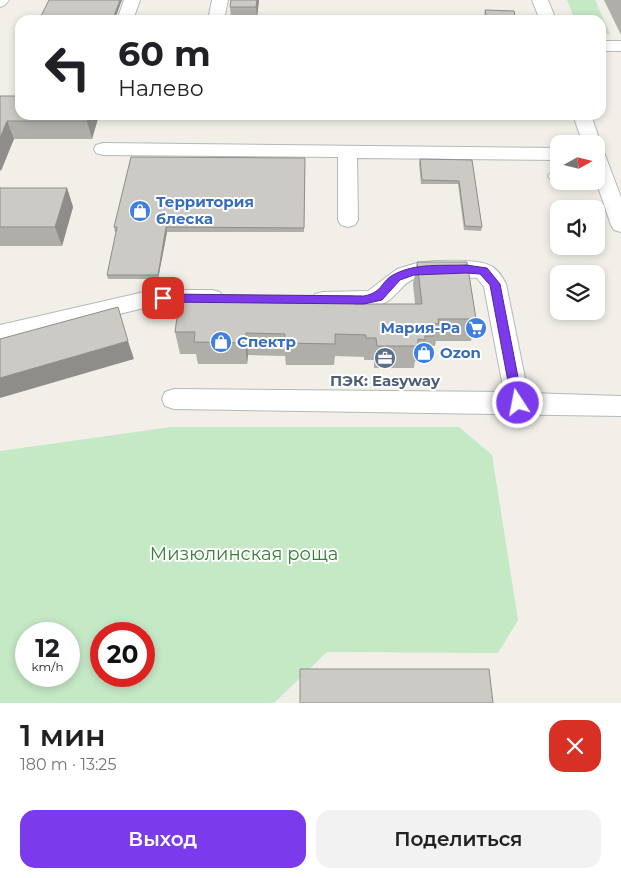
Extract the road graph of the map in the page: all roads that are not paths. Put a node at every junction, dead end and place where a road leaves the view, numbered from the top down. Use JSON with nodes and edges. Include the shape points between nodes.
{"nodes":[{"id":1,"x":132,"y":0,"type":"edge"},
{"id":2,"x":146,"y":0,"type":"edge"},
{"id":3,"x":220,"y":0,"type":"edge"},
{"id":4,"x":540,"y":0,"type":"edge"},
{"id":5,"x":127,"y":15,"type":"edge"},
{"id":6,"x":142,"y":15,"type":"edge"},
{"id":7,"x":217,"y":15,"type":"edge"},
{"id":8,"x":546,"y":15,"type":"edge"},
{"id":9,"x":606,"y":46,"type":"edge"},
{"id":10,"x":621,"y":46,"type":"edge"},
{"id":11,"x":584,"y":120,"type":"edge"},
{"id":12,"x":589,"y":135,"type":"edge"},
{"id":13,"x":103,"y":148,"type":"dead end"},
{"id":14,"x":347,"y":151,"type":"junction"},
{"id":15,"x":550,"y":154,"type":"edge"},
{"id":16,"x":607,"y":177,"type":"edge"},
{"id":17,"x":348,"y":220,"type":"dead end"},
{"id":18,"x":621,"y":225,"type":"edge"},
{"id":19,"x":230,"y":299,"type":"edge"},
{"id":20,"x":306,"y":300,"type":"edge"},
{"id":21,"x":0,"y":334,"type":"edge"},
{"id":22,"x":174,"y":399,"type":"dead end"},
{"id":23,"x":518,"y":403,"type":"junction"},
{"id":24,"x":621,"y":406,"type":"edge"}],
"edges":[{"from":1,"to":5,"type":"street"},
{"from":2,"to":6,"type":"street"},
{"from":3,"to":7,"type":"street"},
{"from":4,"to":8,"type":"street"},
{"from":9,"to":10,"type":"street"},
{"from":11,"to":12,"type":"street"},
{"from":13,"to":14,"type":"street"},
{"from":14,"to":15,"type":"street"},
{"from":14,"to":17,"type":"street"},
{"from":16,"to":18,"type":"street"},
{"from":19,"to":21,"type":"street","via":[[144,300]]},
{"from":20,"to":23,"type":"street","via":[[378,297],[396,277],[413,271],[483,271],[495,284]]},
{"from":22,"to":23,"type":"street"},
{"from":23,"to":24,"type":"street"}]}
